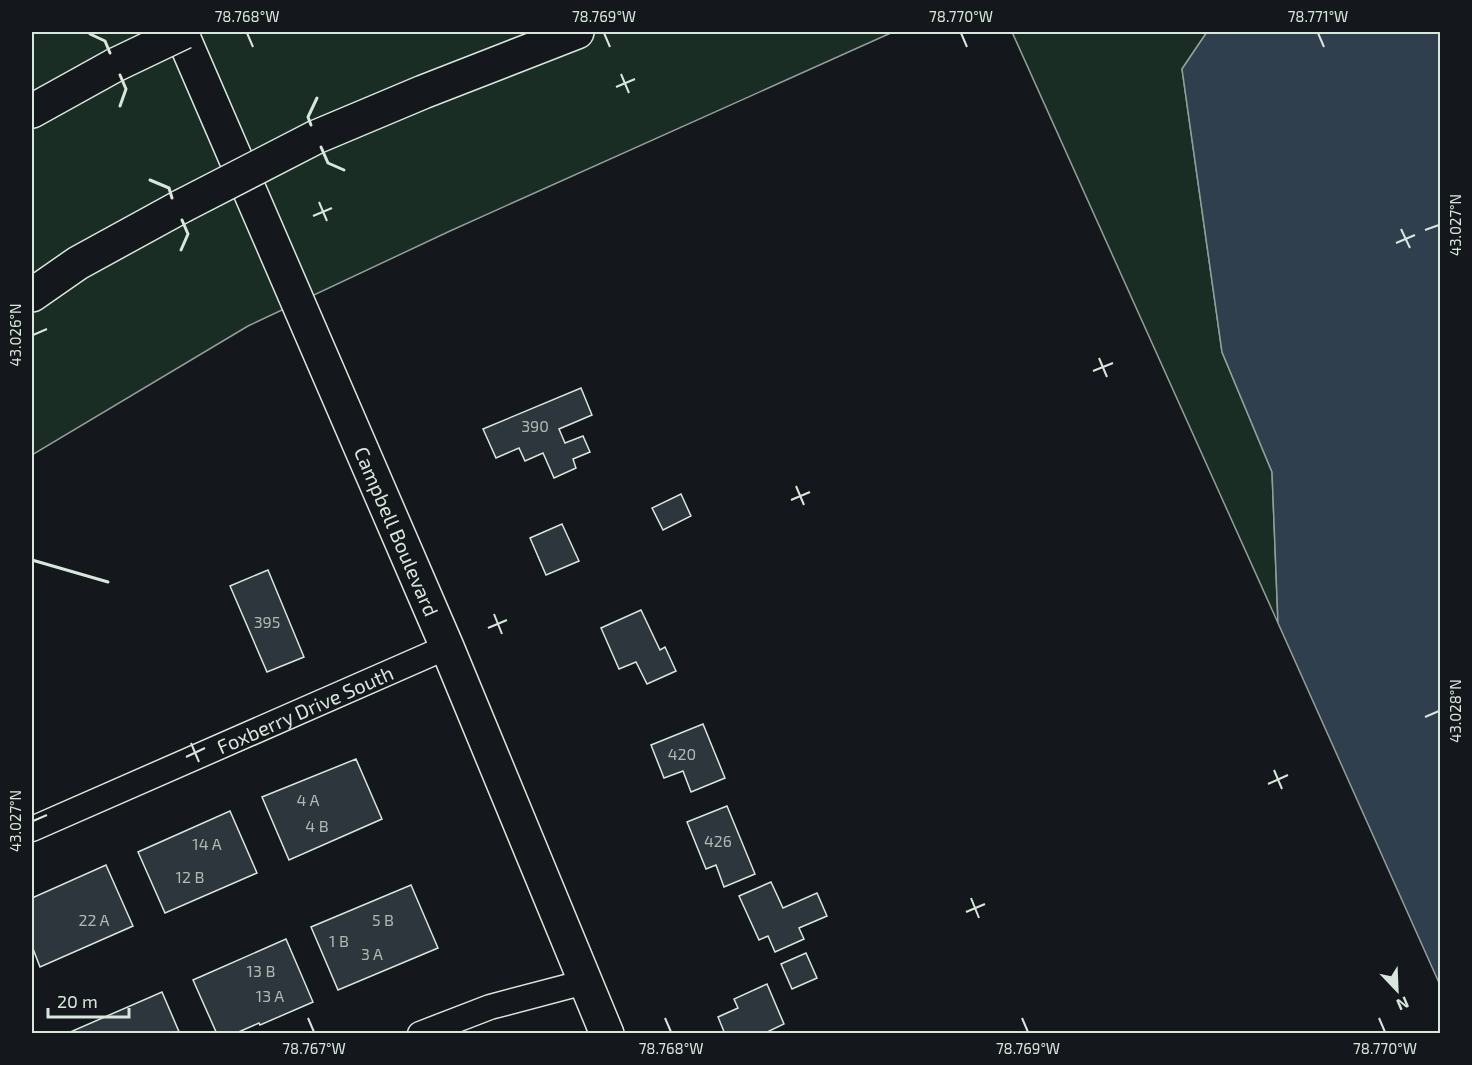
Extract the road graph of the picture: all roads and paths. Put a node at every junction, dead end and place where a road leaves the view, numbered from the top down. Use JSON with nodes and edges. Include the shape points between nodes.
{"nodes":[{"id":1,"x":183,"y":32,"type":"edge"},
{"id":2,"x":577,"y":32,"type":"edge"},
{"id":3,"x":32,"y":111,"type":"edge"},
{"id":4,"x":32,"y":295,"type":"edge"},
{"id":5,"x":447,"y":647,"type":"junction"},
{"id":6,"x":32,"y":829,"type":"edge"},
{"id":7,"x":585,"y":982,"type":"junction"},
{"id":8,"x":420,"y":1034,"type":"edge"},
{"id":9,"x":607,"y":1034,"type":"edge"}],
"edges":[{"from":1,"to":3,"type":"main road","bridge":true},
{"from":1,"to":5,"type":"main road","name":"Campbell Boulevard"},
{"from":2,"to":4,"type":"main road","bridge":true,"via":[[316,137],[78,263]]},
{"from":5,"to":6,"type":"street","name":"Foxberry Drive South"},
{"from":5,"to":7,"type":"main road","name":"Campbell Boulevard"},
{"from":7,"to":8,"type":"street","via":[[490,1007]]},
{"from":7,"to":9,"type":"main road","name":"Campbell Boulevard"}]}
